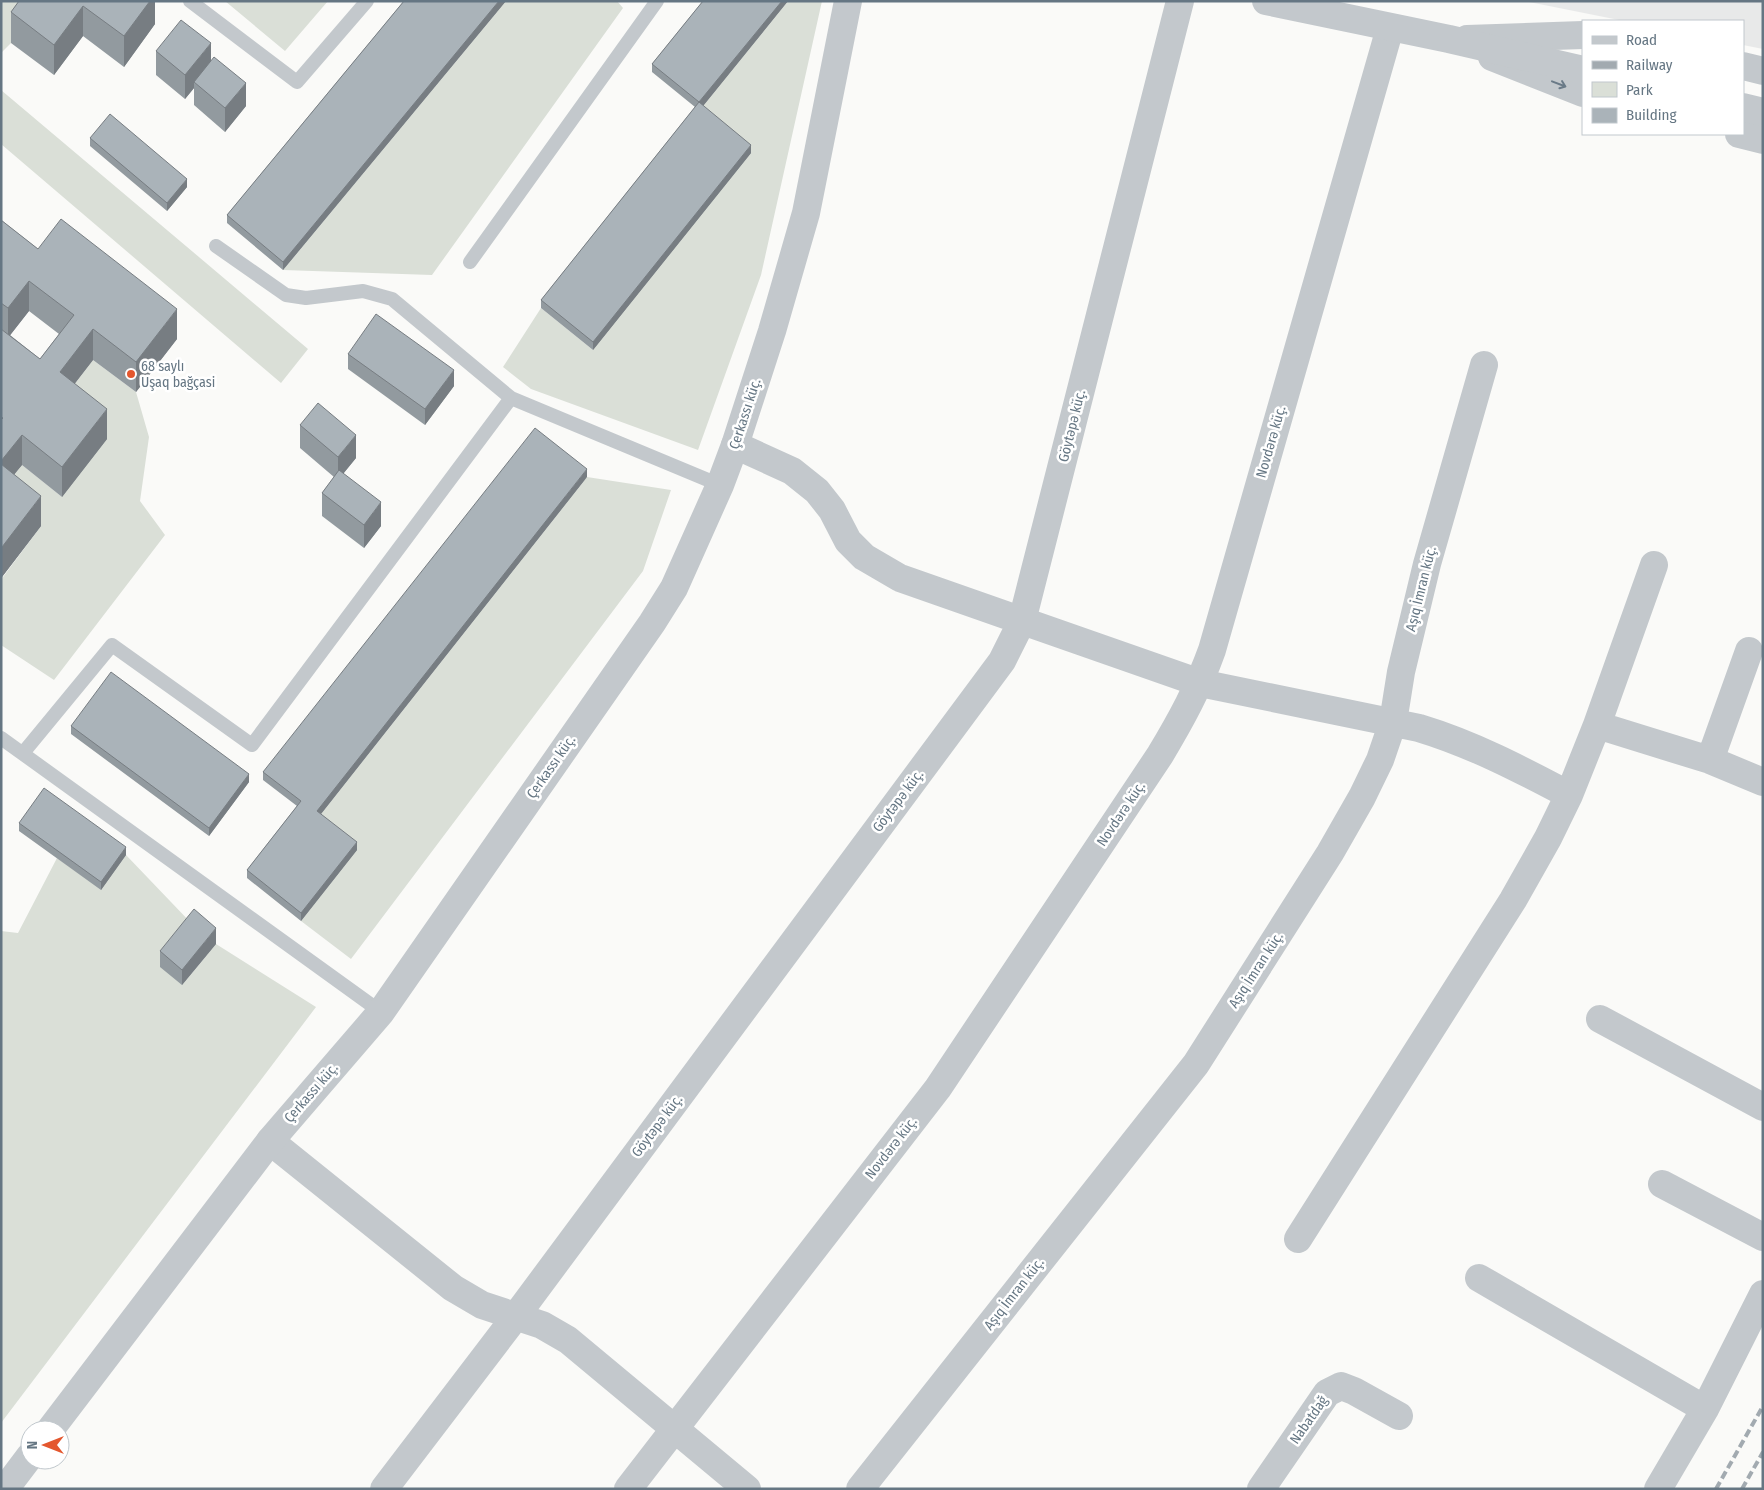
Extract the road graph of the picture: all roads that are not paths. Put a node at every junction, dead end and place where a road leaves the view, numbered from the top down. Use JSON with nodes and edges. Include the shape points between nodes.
{"nodes":[{"id":1,"x":190,"y":1,"type":"edge"},
{"id":2,"x":367,"y":1,"type":"edge"},
{"id":3,"x":657,"y":1,"type":"edge"},
{"id":4,"x":848,"y":1,"type":"edge"},
{"id":5,"x":1180,"y":1,"type":"edge"},
{"id":6,"x":1266,"y":1,"type":"edge"},
{"id":7,"x":1390,"y":28,"type":"junction"},
{"id":8,"x":1582,"y":35,"type":"edge"},
{"id":9,"x":1449,"y":40,"type":"junction"},
{"id":10,"x":1744,"y":66,"type":"edge"},
{"id":11,"x":1582,"y":70,"type":"edge"},
{"id":12,"x":1763,"y":71,"type":"edge"},
{"id":13,"x":1582,"y":93,"type":"edge"},
{"id":14,"x":1744,"y":107,"type":"edge"},
{"id":15,"x":1763,"y":112,"type":"edge"},
{"id":16,"x":1743,"y":135,"type":"edge"},
{"id":17,"x":1763,"y":140,"type":"edge"},
{"id":18,"x":216,"y":246,"type":"dead end"},
{"id":19,"x":470,"y":262,"type":"dead end"},
{"id":20,"x":1484,"y":365,"type":"dead end"},
{"id":21,"x":511,"y":398,"type":"junction"},
{"id":22,"x":735,"y":445,"type":"junction"},
{"id":23,"x":720,"y":485,"type":"junction"},
{"id":24,"x":1654,"y":565,"type":"dead end"},
{"id":25,"x":1022,"y":621,"type":"junction"},
{"id":26,"x":1749,"y":650,"type":"dead end"},
{"id":27,"x":1200,"y":683,"type":"junction"},
{"id":28,"x":1393,"y":722,"type":"junction"},
{"id":29,"x":1597,"y":725,"type":"junction"},
{"id":30,"x":1,"y":738,"type":"edge"},
{"id":31,"x":23,"y":754,"type":"junction"},
{"id":32,"x":1710,"y":760,"type":"junction"},
{"id":33,"x":1763,"y":782,"type":"edge"},
{"id":34,"x":1569,"y":795,"type":"junction"},
{"id":35,"x":381,"y":1012,"type":"junction"},
{"id":36,"x":1600,"y":1019,"type":"dead end"},
{"id":37,"x":1763,"y":1107,"type":"edge"},
{"id":38,"x":270,"y":1141,"type":"junction"},
{"id":39,"x":1662,"y":1184,"type":"dead end"},
{"id":40,"x":1763,"y":1238,"type":"edge"},
{"id":41,"x":1298,"y":1239,"type":"dead end"},
{"id":42,"x":1480,"y":1278,"type":"dead end"},
{"id":43,"x":1763,"y":1294,"type":"edge"},
{"id":44,"x":516,"y":1316,"type":"junction"},
{"id":45,"x":1705,"y":1409,"type":"junction"},
{"id":46,"x":1399,"y":1416,"type":"dead end"},
{"id":47,"x":58,"y":1420,"type":"edge"},
{"id":48,"x":674,"y":1427,"type":"junction"},
{"id":49,"x":20,"y":1469,"type":"edge"},
{"id":50,"x":5,"y":1489,"type":"edge"},
{"id":51,"x":384,"y":1489,"type":"edge"},
{"id":52,"x":628,"y":1489,"type":"edge"},
{"id":53,"x":747,"y":1489,"type":"edge"},
{"id":54,"x":860,"y":1489,"type":"edge"},
{"id":55,"x":1261,"y":1489,"type":"edge"},
{"id":56,"x":1658,"y":1489,"type":"edge"}],
"edges":[{"from":1,"to":2,"type":"lane","via":[[296,82]]},
{"from":3,"to":19,"type":"lane"},
{"from":4,"to":22,"type":"street","name":"Çerkassı küç.","via":[[806,213]]},
{"from":5,"to":25,"type":"street","name":"Göytəpə küç."},
{"from":6,"to":7,"type":"street"},
{"from":7,"to":9,"type":"street"},
{"from":7,"to":27,"type":"street","name":"Novdərə küç."},
{"from":8,"to":9,"type":"street"},
{"from":9,"to":11,"type":"street"},
{"from":9,"to":13,"type":"street","one_way":true},
{"from":10,"to":12,"type":"street"},
{"from":14,"to":15,"type":"street"},
{"from":16,"to":17,"type":"street"},
{"from":18,"to":21,"type":"lane","via":[[286,295],[306,298],[363,291],[392,299]]},
{"from":20,"to":28,"type":"street","name":"Aşıq İmran küç.","via":[[1427,564],[1401,672]]},
{"from":21,"to":23,"type":"lane"},
{"from":21,"to":31,"type":"lane","via":[[252,745],[112,646]]},
{"from":22,"to":23,"type":"street","name":"Çerkassı küç."},
{"from":22,"to":25,"type":"street","via":[[792,471],[817,491],[832,510],[848,541],[864,557],[900,578]]},
{"from":23,"to":35,"type":"street","name":"Çerkassı küç.","via":[[674,588],[652,623]]},
{"from":24,"to":29,"type":"street"},
{"from":25,"to":27,"type":"street"},
{"from":25,"to":44,"type":"street","name":"Göytəpə küç.","via":[[1002,661]]},
{"from":26,"to":32,"type":"street"},
{"from":27,"to":28,"type":"street"},
{"from":27,"to":48,"type":"street","name":"Novdərə küç.","via":[[1160,755],[938,1088]]},
{"from":28,"to":34,"type":"street","via":[[1450,737]]},
{"from":28,"to":54,"type":"street","name":"Aşıq İmran küç.","via":[[1380,760],[1330,853],[1196,1064]]},
{"from":29,"to":32,"type":"street"},
{"from":29,"to":34,"type":"street"},
{"from":30,"to":31,"type":"lane"},
{"from":31,"to":35,"type":"lane"},
{"from":32,"to":33,"type":"street"},
{"from":34,"to":41,"type":"street","via":[[1513,900]]},
{"from":35,"to":38,"type":"street","name":"Çerkassı küç."},
{"from":36,"to":37,"type":"street"},
{"from":38,"to":44,"type":"street","via":[[453,1288],[482,1305]]},
{"from":38,"to":47,"type":"street","name":"Çerkassı küç."},
{"from":39,"to":40,"type":"street"},
{"from":42,"to":45,"type":"street"},
{"from":43,"to":45,"type":"street"},
{"from":44,"to":48,"type":"street","via":[[542,1325],[568,1340]]},
{"from":44,"to":51,"type":"street","name":"Göytəpə küç."},
{"from":45,"to":56,"type":"street"},
{"from":46,"to":55,"type":"street","name":"Nabatdağ","via":[[1341,1386],[1327,1393]]},
{"from":48,"to":52,"type":"street","name":"Novdərə küç."},
{"from":48,"to":53,"type":"street"},
{"from":49,"to":50,"type":"street"}]}
